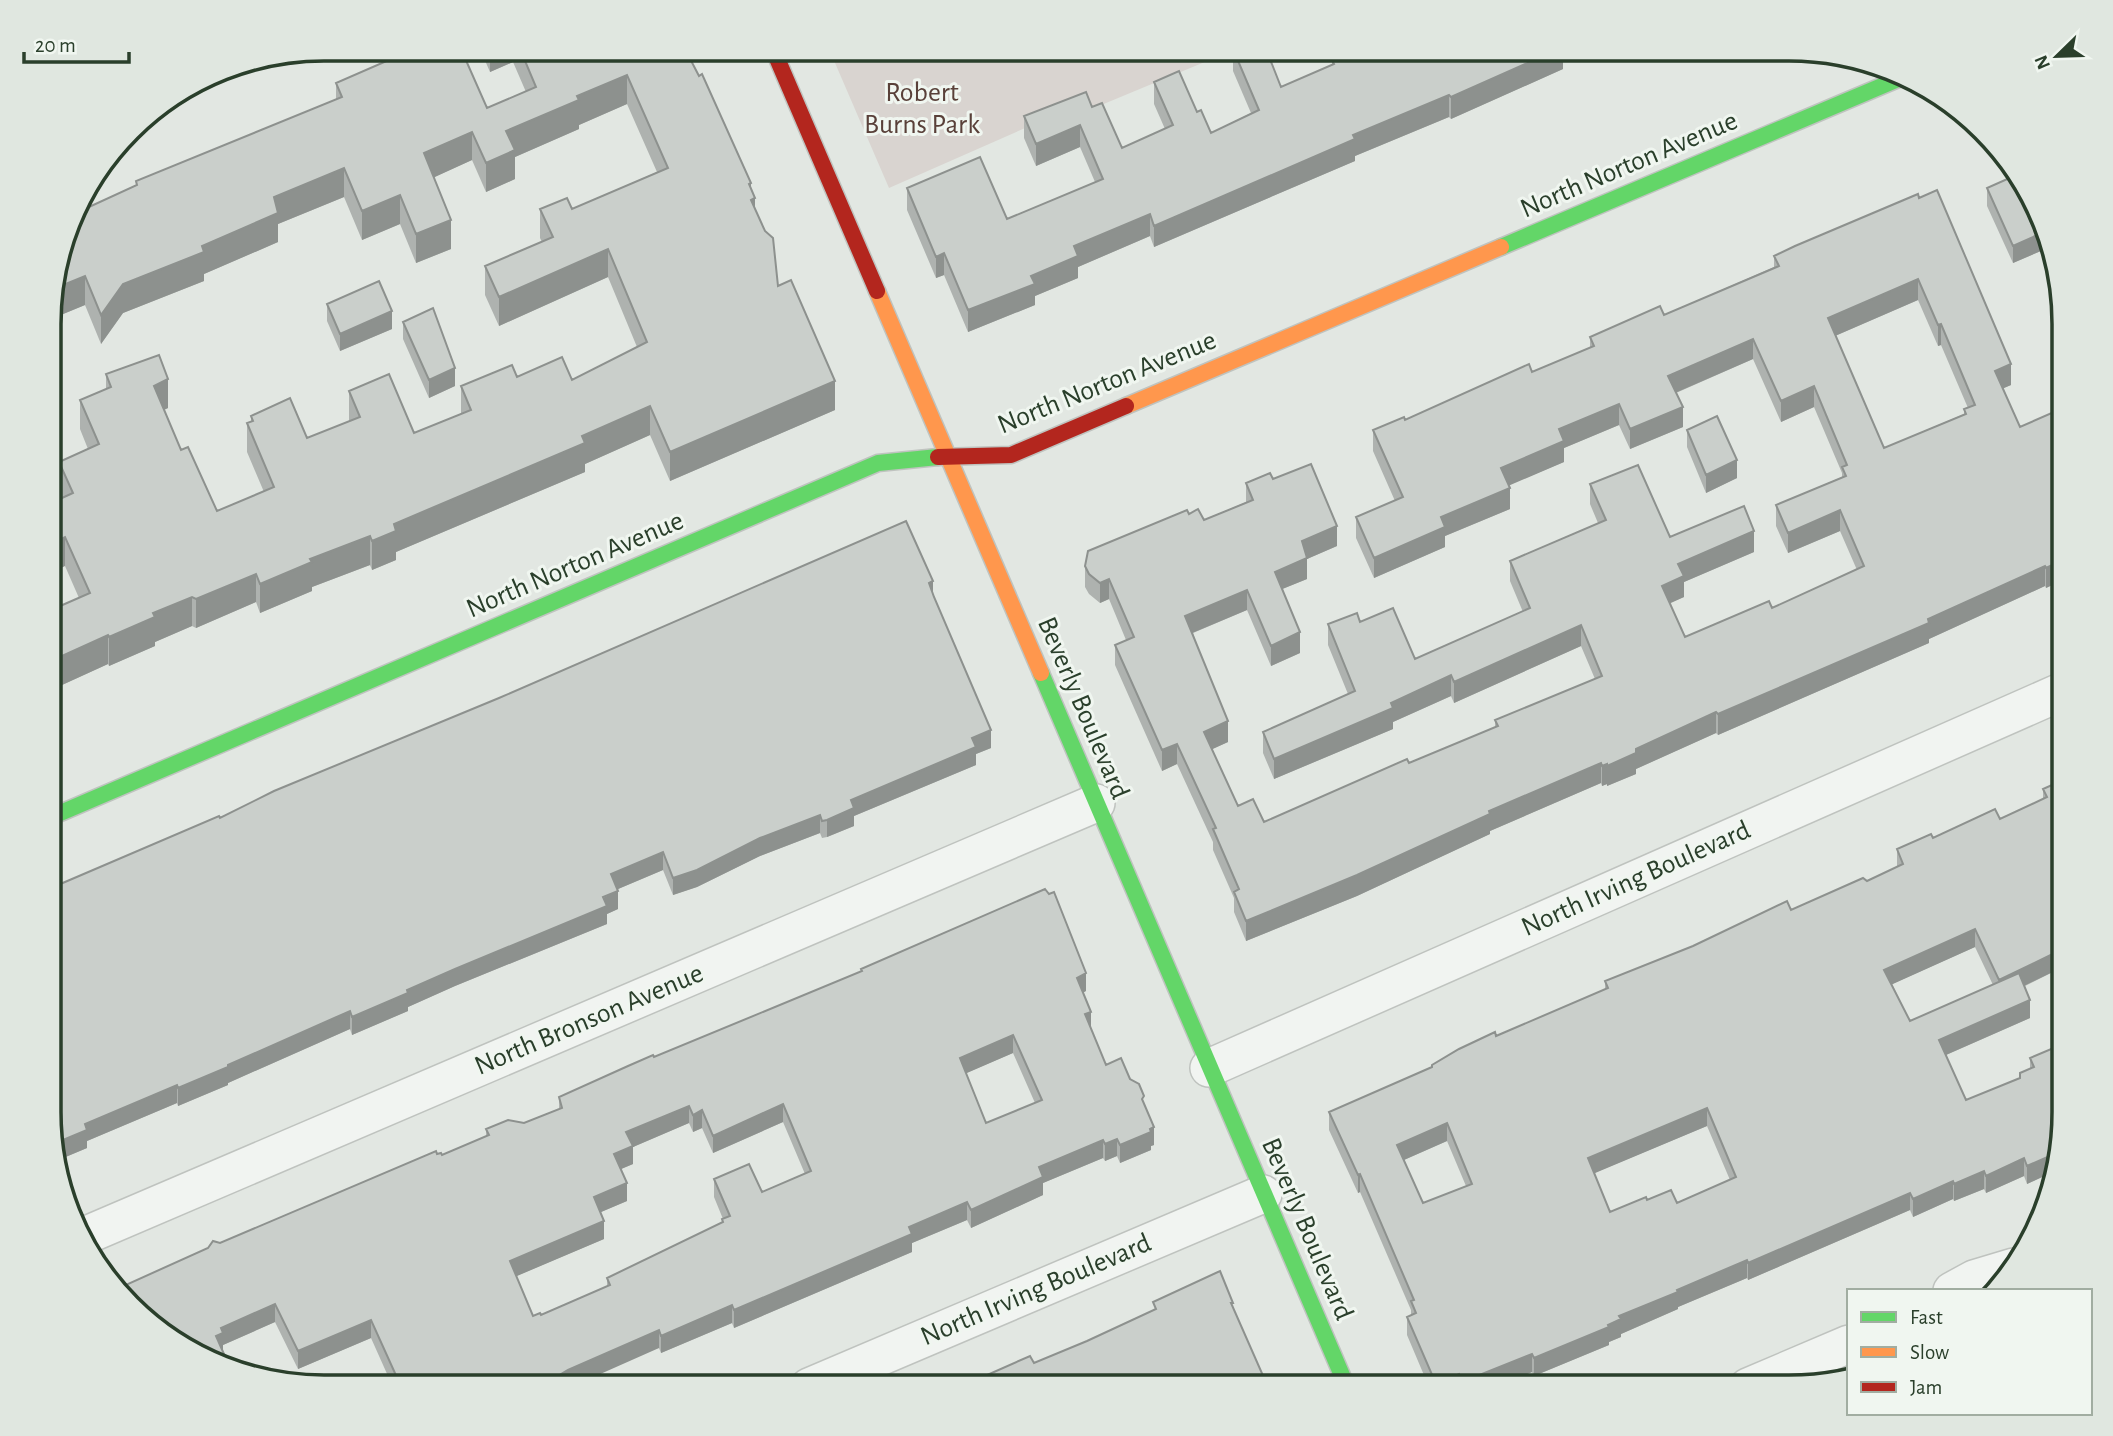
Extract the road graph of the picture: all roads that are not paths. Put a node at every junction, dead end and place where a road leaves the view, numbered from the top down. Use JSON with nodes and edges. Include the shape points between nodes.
{"nodes":[{"id":1,"x":778,"y":61,"type":"edge"},
{"id":2,"x":1892,"y":82,"type":"edge"},
{"id":3,"x":947,"y":456,"type":"junction"},
{"id":4,"x":2052,"y":696,"type":"edge"},
{"id":5,"x":1096,"y":803,"type":"junction"},
{"id":6,"x":61,"y":813,"type":"edge"},
{"id":7,"x":1209,"y":1068,"type":"junction"},
{"id":8,"x":1263,"y":1194,"type":"junction"},
{"id":9,"x":91,"y":1233,"type":"edge"},
{"id":10,"x":1997,"y":1272,"type":"edge"},
{"id":11,"x":1956,"y":1289,"type":"edge"},
{"id":12,"x":1847,"y":1345,"type":"edge"},
{"id":13,"x":836,"y":1375,"type":"edge"},
{"id":14,"x":1342,"y":1375,"type":"edge"},
{"id":15,"x":1776,"y":1375,"type":"edge"}],
"edges":[{"from":1,"to":3,"type":"street","name":"Beverly Boulevard"},
{"from":2,"to":3,"type":"street","name":"North Norton Avenue","via":[[1011,455]]},
{"from":3,"to":5,"type":"street","name":"Beverly Boulevard"},
{"from":3,"to":6,"type":"street","name":"North Norton Avenue","via":[[878,463]]},
{"from":4,"to":7,"type":"street","name":"North Irving Boulevard"},
{"from":5,"to":7,"type":"street","name":"Beverly Boulevard"},
{"from":5,"to":9,"type":"street","name":"North Bronson Avenue"},
{"from":7,"to":8,"type":"street","name":"Beverly Boulevard"},
{"from":8,"to":13,"type":"street","name":"North Irving Boulevard"},
{"from":8,"to":14,"type":"street","name":"Beverly Boulevard"},
{"from":10,"to":11,"type":"street"},
{"from":12,"to":15,"type":"street"}]}
